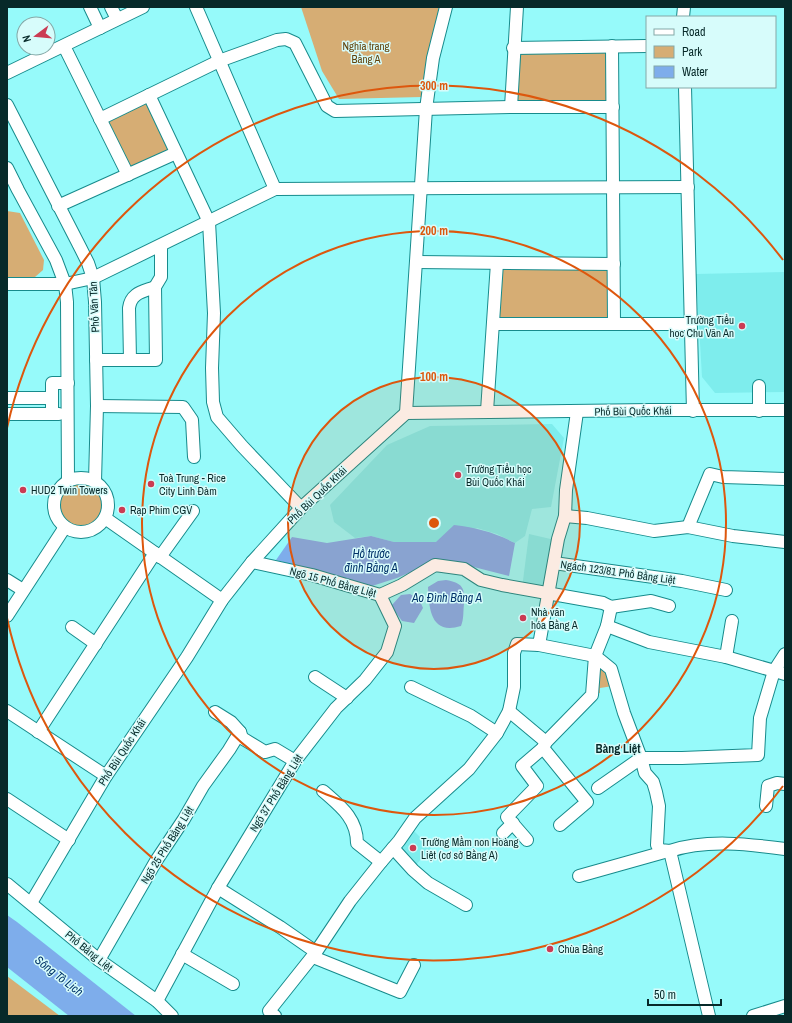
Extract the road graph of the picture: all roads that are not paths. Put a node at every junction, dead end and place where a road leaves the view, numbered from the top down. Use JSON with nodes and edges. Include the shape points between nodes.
{"nodes":[{"id":1,"x":90,"y":7,"type":"edge"},
{"id":2,"x":111,"y":7,"type":"edge"},
{"id":3,"x":143,"y":7,"type":"edge"},
{"id":4,"x":196,"y":7,"type":"edge"},
{"id":5,"x":446,"y":7,"type":"edge"},
{"id":6,"x":517,"y":7,"type":"edge"},
{"id":7,"x":117,"y":19,"type":"junction"},
{"id":8,"x":100,"y":28,"type":"junction"},
{"id":9,"x":64,"y":46,"type":"junction"},
{"id":10,"x":612,"y":46,"type":"junction"},
{"id":11,"x":646,"y":46,"type":"edge"},
{"id":12,"x":513,"y":48,"type":"junction"},
{"id":13,"x":219,"y":62,"type":"junction"},
{"id":14,"x":7,"y":73,"type":"edge"},
{"id":15,"x":685,"y":88,"type":"edge"},
{"id":16,"x":149,"y":95,"type":"junction"},
{"id":17,"x":7,"y":105,"type":"edge"},
{"id":18,"x":511,"y":107,"type":"junction"},
{"id":19,"x":613,"y":107,"type":"junction"},
{"id":20,"x":426,"y":109,"type":"junction"},
{"id":21,"x":100,"y":119,"type":"junction"},
{"id":22,"x":176,"y":153,"type":"junction"},
{"id":23,"x":7,"y":168,"type":"edge"},
{"id":24,"x":128,"y":174,"type":"junction"},
{"id":25,"x":613,"y":187,"type":"junction"},
{"id":26,"x":688,"y":187,"type":"junction"},
{"id":27,"x":421,"y":188,"type":"junction"},
{"id":28,"x":275,"y":189,"type":"junction"},
{"id":29,"x":12,"y":193,"type":"edge"},
{"id":30,"x":58,"y":206,"type":"junction"},
{"id":31,"x":209,"y":222,"type":"junction"},
{"id":32,"x":161,"y":246,"type":"junction"},
{"id":33,"x":417,"y":262,"type":"junction"},
{"id":34,"x":497,"y":263,"type":"junction"},
{"id":35,"x":614,"y":264,"type":"junction"},
{"id":36,"x":93,"y":278,"type":"junction"},
{"id":37,"x":7,"y":284,"type":"edge"},
{"id":38,"x":65,"y":284,"type":"junction"},
{"id":39,"x":155,"y":287,"type":"junction"},
{"id":40,"x":493,"y":324,"type":"junction"},
{"id":41,"x":614,"y":324,"type":"junction"},
{"id":42,"x":690,"y":324,"type":"junction"},
{"id":43,"x":96,"y":360,"type":"junction"},
{"id":44,"x":130,"y":360,"type":"junction"},
{"id":45,"x":68,"y":383,"type":"junction"},
{"id":46,"x":759,"y":386,"type":"dead end"},
{"id":47,"x":7,"y":398,"type":"edge"},
{"id":48,"x":52,"y":398,"type":"junction"},
{"id":49,"x":97,"y":406,"type":"junction"},
{"id":50,"x":693,"y":410,"type":"junction"},
{"id":51,"x":759,"y":410,"type":"junction"},
{"id":52,"x":785,"y":410,"type":"edge"},
{"id":53,"x":487,"y":412,"type":"junction"},
{"id":54,"x":577,"y":412,"type":"junction"},
{"id":55,"x":406,"y":413,"type":"junction"},
{"id":56,"x":7,"y":414,"type":"edge"},
{"id":57,"x":194,"y":457,"type":"dead end"},
{"id":58,"x":785,"y":479,"type":"edge"},
{"id":59,"x":68,"y":481,"type":"junction"},
{"id":60,"x":95,"y":481,"type":"junction"},
{"id":61,"x":301,"y":508,"type":"junction"},
{"id":62,"x":193,"y":511,"type":"dead end"},
{"id":63,"x":565,"y":516,"type":"junction"},
{"id":64,"x":105,"y":518,"type":"junction"},
{"id":65,"x":65,"y":527,"type":"junction"},
{"id":66,"x":688,"y":528,"type":"junction"},
{"id":67,"x":785,"y":542,"type":"edge"},
{"id":68,"x":157,"y":555,"type":"junction"},
{"id":69,"x":252,"y":562,"type":"junction"},
{"id":70,"x":554,"y":563,"type":"junction"},
{"id":71,"x":7,"y":580,"type":"edge"},
{"id":72,"x":23,"y":590,"type":"junction"},
{"id":73,"x":726,"y":590,"type":"dead end"},
{"id":74,"x":548,"y":593,"type":"junction"},
{"id":75,"x":380,"y":595,"type":"junction"},
{"id":76,"x":11,"y":600,"type":"edge"},
{"id":77,"x":222,"y":600,"type":"junction"},
{"id":78,"x":669,"y":606,"type":"dead end"},
{"id":79,"x":611,"y":607,"type":"junction"},
{"id":80,"x":7,"y":616,"type":"edge"},
{"id":81,"x":732,"y":621,"type":"dead end"},
{"id":82,"x":607,"y":626,"type":"junction"},
{"id":83,"x":72,"y":627,"type":"dead end"},
{"id":84,"x":96,"y":644,"type":"junction"},
{"id":85,"x":539,"y":645,"type":"junction"},
{"id":86,"x":785,"y":654,"type":"edge"},
{"id":87,"x":595,"y":656,"type":"junction"},
{"id":88,"x":726,"y":656,"type":"junction"},
{"id":89,"x":780,"y":672,"type":"edge"},
{"id":90,"x":315,"y":677,"type":"dead end"},
{"id":91,"x":411,"y":687,"type":"dead end"},
{"id":92,"x":346,"y":698,"type":"junction"},
{"id":93,"x":7,"y":711,"type":"edge"},
{"id":94,"x":509,"y":711,"type":"junction"},
{"id":95,"x":215,"y":712,"type":"dead end"},
{"id":96,"x":38,"y":732,"type":"junction"},
{"id":97,"x":240,"y":732,"type":"junction"},
{"id":98,"x":497,"y":733,"type":"junction"},
{"id":99,"x":544,"y":745,"type":"junction"},
{"id":100,"x":641,"y":758,"type":"junction"},
{"id":101,"x":295,"y":761,"type":"junction"},
{"id":102,"x":106,"y":776,"type":"junction"},
{"id":103,"x":785,"y":784,"type":"edge"},
{"id":104,"x":598,"y":788,"type":"dead end"},
{"id":105,"x":323,"y":791,"type":"dead end"},
{"id":106,"x":7,"y":799,"type":"edge"},
{"id":107,"x":766,"y":806,"type":"dead end"},
{"id":108,"x":558,"y":821,"type":"dead end"},
{"id":109,"x":514,"y":823,"type":"junction"},
{"id":110,"x":503,"y":833,"type":"dead end"},
{"id":111,"x":701,"y":837,"type":"dead end"},
{"id":112,"x":69,"y":840,"type":"junction"},
{"id":113,"x":527,"y":840,"type":"dead end"},
{"id":114,"x":785,"y":842,"type":"edge"},
{"id":115,"x":393,"y":848,"type":"junction"},
{"id":116,"x":785,"y":849,"type":"edge"},
{"id":117,"x":670,"y":851,"type":"junction"},
{"id":118,"x":381,"y":862,"type":"junction"},
{"id":119,"x":578,"y":876,"type":"dead end"},
{"id":120,"x":7,"y":884,"type":"edge"},
{"id":121,"x":218,"y":888,"type":"junction"},
{"id":122,"x":31,"y":903,"type":"junction"},
{"id":123,"x":466,"y":905,"type":"dead end"},
{"id":124,"x":182,"y":954,"type":"junction"},
{"id":125,"x":314,"y":954,"type":"junction"},
{"id":126,"x":99,"y":960,"type":"junction"},
{"id":127,"x":414,"y":965,"type":"dead end"},
{"id":128,"x":234,"y":984,"type":"dead end"},
{"id":129,"x":157,"y":1001,"type":"junction"},
{"id":130,"x":785,"y":1006,"type":"edge"},
{"id":131,"x":272,"y":1014,"type":"edge"},
{"id":132,"x":172,"y":1016,"type":"edge"},
{"id":133,"x":709,"y":1016,"type":"edge"},
{"id":134,"x":753,"y":1016,"type":"edge"}],
"edges":[{"from":1,"to":8,"type":"street"},
{"from":2,"to":7,"type":"street"},
{"from":3,"to":7,"type":"street"},
{"from":4,"to":13,"type":"street"},
{"from":5,"to":20,"type":"street","via":[[433,58]]},
{"from":6,"to":12,"type":"street"},
{"from":7,"to":8,"type":"street"},
{"from":8,"to":9,"type":"street"},
{"from":9,"to":14,"type":"street"},
{"from":9,"to":21,"type":"street"},
{"from":10,"to":11,"type":"street"},
{"from":10,"to":12,"type":"street"},
{"from":10,"to":19,"type":"street"},
{"from":12,"to":18,"type":"street"},
{"from":13,"to":16,"type":"street"},
{"from":13,"to":20,"type":"street","via":[[286,38],[295,43],[327,106],[335,111]]},
{"from":13,"to":28,"type":"street"},
{"from":15,"to":26,"type":"street"},
{"from":16,"to":21,"type":"street"},
{"from":16,"to":22,"type":"street"},
{"from":17,"to":30,"type":"street","name":"Phố Văn Tân"},
{"from":18,"to":19,"type":"street"},
{"from":18,"to":20,"type":"street"},
{"from":19,"to":25,"type":"street"},
{"from":20,"to":27,"type":"street"},
{"from":21,"to":24,"type":"street"},
{"from":22,"to":24,"type":"street"},
{"from":22,"to":31,"type":"street"},
{"from":23,"to":29,"type":"street"},
{"from":24,"to":30,"type":"street"},
{"from":25,"to":26,"type":"street"},
{"from":25,"to":27,"type":"street"},
{"from":25,"to":35,"type":"street"},
{"from":26,"to":42,"type":"street"},
{"from":27,"to":28,"type":"street"},
{"from":27,"to":33,"type":"street"},
{"from":28,"to":31,"type":"street"},
{"from":29,"to":38,"type":"street","via":[[56,260]]},
{"from":30,"to":36,"type":"street","name":"Phố Văn Tân","via":[[85,256]]},
{"from":31,"to":32,"type":"street"},
{"from":31,"to":61,"type":"street","via":[[214,313],[213,402],[217,417]]},
{"from":32,"to":36,"type":"street"},
{"from":32,"to":39,"type":"street","via":[[161,277]]},
{"from":33,"to":34,"type":"street"},
{"from":33,"to":55,"type":"street"},
{"from":34,"to":35,"type":"street"},
{"from":34,"to":40,"type":"street"},
{"from":35,"to":41,"type":"street"},
{"from":36,"to":38,"type":"street"},
{"from":36,"to":43,"type":"street","name":"Phố Văn Tân"},
{"from":37,"to":38,"type":"street"},
{"from":38,"to":45,"type":"street","via":[[68,302]]},
{"from":39,"to":44,"type":"street","via":[[130,300]]},
{"from":39,"to":44,"type":"street","via":[[156,360]]},
{"from":40,"to":41,"type":"street"},
{"from":40,"to":53,"type":"street"},
{"from":41,"to":42,"type":"street"},
{"from":42,"to":50,"type":"street"},
{"from":43,"to":44,"type":"street"},
{"from":43,"to":49,"type":"street","name":"Phố Văn Tân"},
{"from":45,"to":48,"type":"street","via":[[52,383]]},
{"from":45,"to":59,"type":"street"},
{"from":46,"to":51,"type":"street"},
{"from":47,"to":48,"type":"street"},
{"from":48,"to":56,"type":"street","via":[[55,414]]},
{"from":49,"to":57,"type":"street","via":[[183,407],[192,420]]},
{"from":49,"to":60,"type":"street","name":"Phố Văn Tân"},
{"from":50,"to":51,"type":"street","name":"Phố Bùi Quốc Khái"},
{"from":50,"to":54,"type":"street","name":"Phố Bùi Quốc Khái"},
{"from":51,"to":52,"type":"street","name":"Phố Bùi Quốc Khái"},
{"from":53,"to":54,"type":"street","name":"Phố Bùi Quốc Khái"},
{"from":53,"to":55,"type":"street","name":"Phố Bùi Quốc Khái"},
{"from":54,"to":63,"type":"street"},
{"from":55,"to":61,"type":"street","name":"Phố Bùi Quốc Khái"},
{"from":58,"to":66,"type":"street","via":[[723,477],[710,474]]},
{"from":59,"to":60,"type":"street","via":[[83,478]]},
{"from":59,"to":65,"type":"street","via":[[57,492],[54,507],[56,515]]},
{"from":60,"to":64,"type":"street","via":[[107,496],[108,511]]},
{"from":61,"to":69,"type":"street","name":"Phố Bùi Quốc Khái"},
{"from":62,"to":68,"type":"street"},
{"from":63,"to":66,"type":"street","via":[[654,531]]},
{"from":63,"to":70,"type":"street"},
{"from":64,"to":65,"type":"street","via":[[101,525],[87,532],[80,533]]},
{"from":64,"to":68,"type":"street"},
{"from":65,"to":72,"type":"street"},
{"from":66,"to":67,"type":"street"},
{"from":68,"to":77,"type":"street"},
{"from":68,"to":84,"type":"street"},
{"from":69,"to":75,"type":"street","name":"Ngõ 15 Phố Bằng Liệt","via":[[312,575]]},
{"from":69,"to":77,"type":"street","name":"Phố Bùi Quốc Khái"},
{"from":70,"to":73,"type":"street","name":"Ngách 123/81 Phố Bằng Liệt","via":[[682,581]]},
{"from":70,"to":74,"type":"street"},
{"from":71,"to":72,"type":"street"},
{"from":72,"to":76,"type":"street"},
{"from":74,"to":75,"type":"street","name":"Ngõ 15 Phố Bằng Liệt","via":[[481,580],[464,569],[435,565]]},
{"from":74,"to":79,"type":"street","name":"Ngõ 15 Phố Bằng Liệt","via":[[603,603]]},
{"from":74,"to":85,"type":"street"},
{"from":75,"to":92,"type":"street","name":"Ngõ 37 Phố Bằng Liệt","via":[[395,626],[387,652],[365,680]]},
{"from":76,"to":80,"type":"street"},
{"from":77,"to":102,"type":"street","name":"Phố Bùi Quốc Khái","via":[[187,657]]},
{"from":78,"to":79,"type":"street","via":[[651,601]]},
{"from":79,"to":82,"type":"street"},
{"from":81,"to":88,"type":"street"},
{"from":82,"to":87,"type":"street"},
{"from":82,"to":88,"type":"street","via":[[649,642]]},
{"from":83,"to":84,"type":"street"},
{"from":84,"to":96,"type":"street"},
{"from":85,"to":87,"type":"street"},
{"from":85,"to":94,"type":"street","via":[[517,644],[514,653],[514,687]]},
{"from":86,"to":89,"type":"street"},
{"from":87,"to":99,"type":"street","via":[[592,695]]},
{"from":87,"to":100,"type":"street","via":[[611,669]]},
{"from":88,"to":89,"type":"street"},
{"from":89,"to":100,"type":"street","via":[[760,718],[758,755]]},
{"from":90,"to":92,"type":"street"},
{"from":91,"to":98,"type":"street","via":[[471,716]]},
{"from":92,"to":101,"type":"street","name":"Ngõ 37 Phố Bằng Liệt"},
{"from":93,"to":96,"type":"street"},
{"from":94,"to":98,"type":"street"},
{"from":94,"to":99,"type":"street"},
{"from":95,"to":97,"type":"street","via":[[231,722]]},
{"from":96,"to":102,"type":"street"},
{"from":97,"to":101,"type":"street","via":[[242,738],[265,752],[275,749]]},
{"from":97,"to":126,"type":"street","name":"Ngõ 25 Phố Bằng Liệt","via":[[156,862]]},
{"from":98,"to":115,"type":"street","via":[[469,769],[415,818]]},
{"from":99,"to":108,"type":"street","via":[[587,802]]},
{"from":99,"to":109,"type":"street","via":[[522,766],[537,786],[507,817]]},
{"from":100,"to":104,"type":"street"},
{"from":100,"to":117,"type":"street","via":[[645,773],[653,782],[659,806],[657,845],[660,850]]},
{"from":101,"to":121,"type":"street","name":"Ngõ 37 Phố Bằng Liệt"},
{"from":102,"to":112,"type":"street","name":"Phố Bùi Quốc Khái"},
{"from":103,"to":107,"type":"street","via":[[768,786]]},
{"from":105,"to":118,"type":"street","via":[[348,815],[357,833],[357,842]]},
{"from":106,"to":112,"type":"street"},
{"from":109,"to":110,"type":"street"},
{"from":109,"to":113,"type":"street"},
{"from":111,"to":114,"type":"street"},
{"from":112,"to":122,"type":"street","name":"Phố Bùi Quốc Khái"},
{"from":115,"to":118,"type":"street"},
{"from":115,"to":123,"type":"street","via":[[428,883]]},
{"from":116,"to":117,"type":"street","via":[[752,845],[701,844]]},
{"from":117,"to":119,"type":"street","via":[[600,866]]},
{"from":117,"to":133,"type":"street"},
{"from":118,"to":125,"type":"street","via":[[350,901]]},
{"from":120,"to":122,"type":"street","name":"Phố Bằng Liệt"},
{"from":121,"to":124,"type":"street","name":"Ngõ 37 Phố Bằng Liệt"},
{"from":121,"to":125,"type":"street","via":[[280,927]]},
{"from":122,"to":126,"type":"street","name":"Phố Bằng Liệt"},
{"from":124,"to":128,"type":"street"},
{"from":124,"to":129,"type":"street","name":"Ngõ 37 Phố Bằng Liệt"},
{"from":125,"to":127,"type":"street","via":[[400,992]]},
{"from":125,"to":131,"type":"street"},
{"from":126,"to":129,"type":"street","name":"Phố Bằng Liệt"},
{"from":129,"to":132,"type":"street","name":"Phố Bằng Liệt"},
{"from":130,"to":134,"type":"street"}]}
